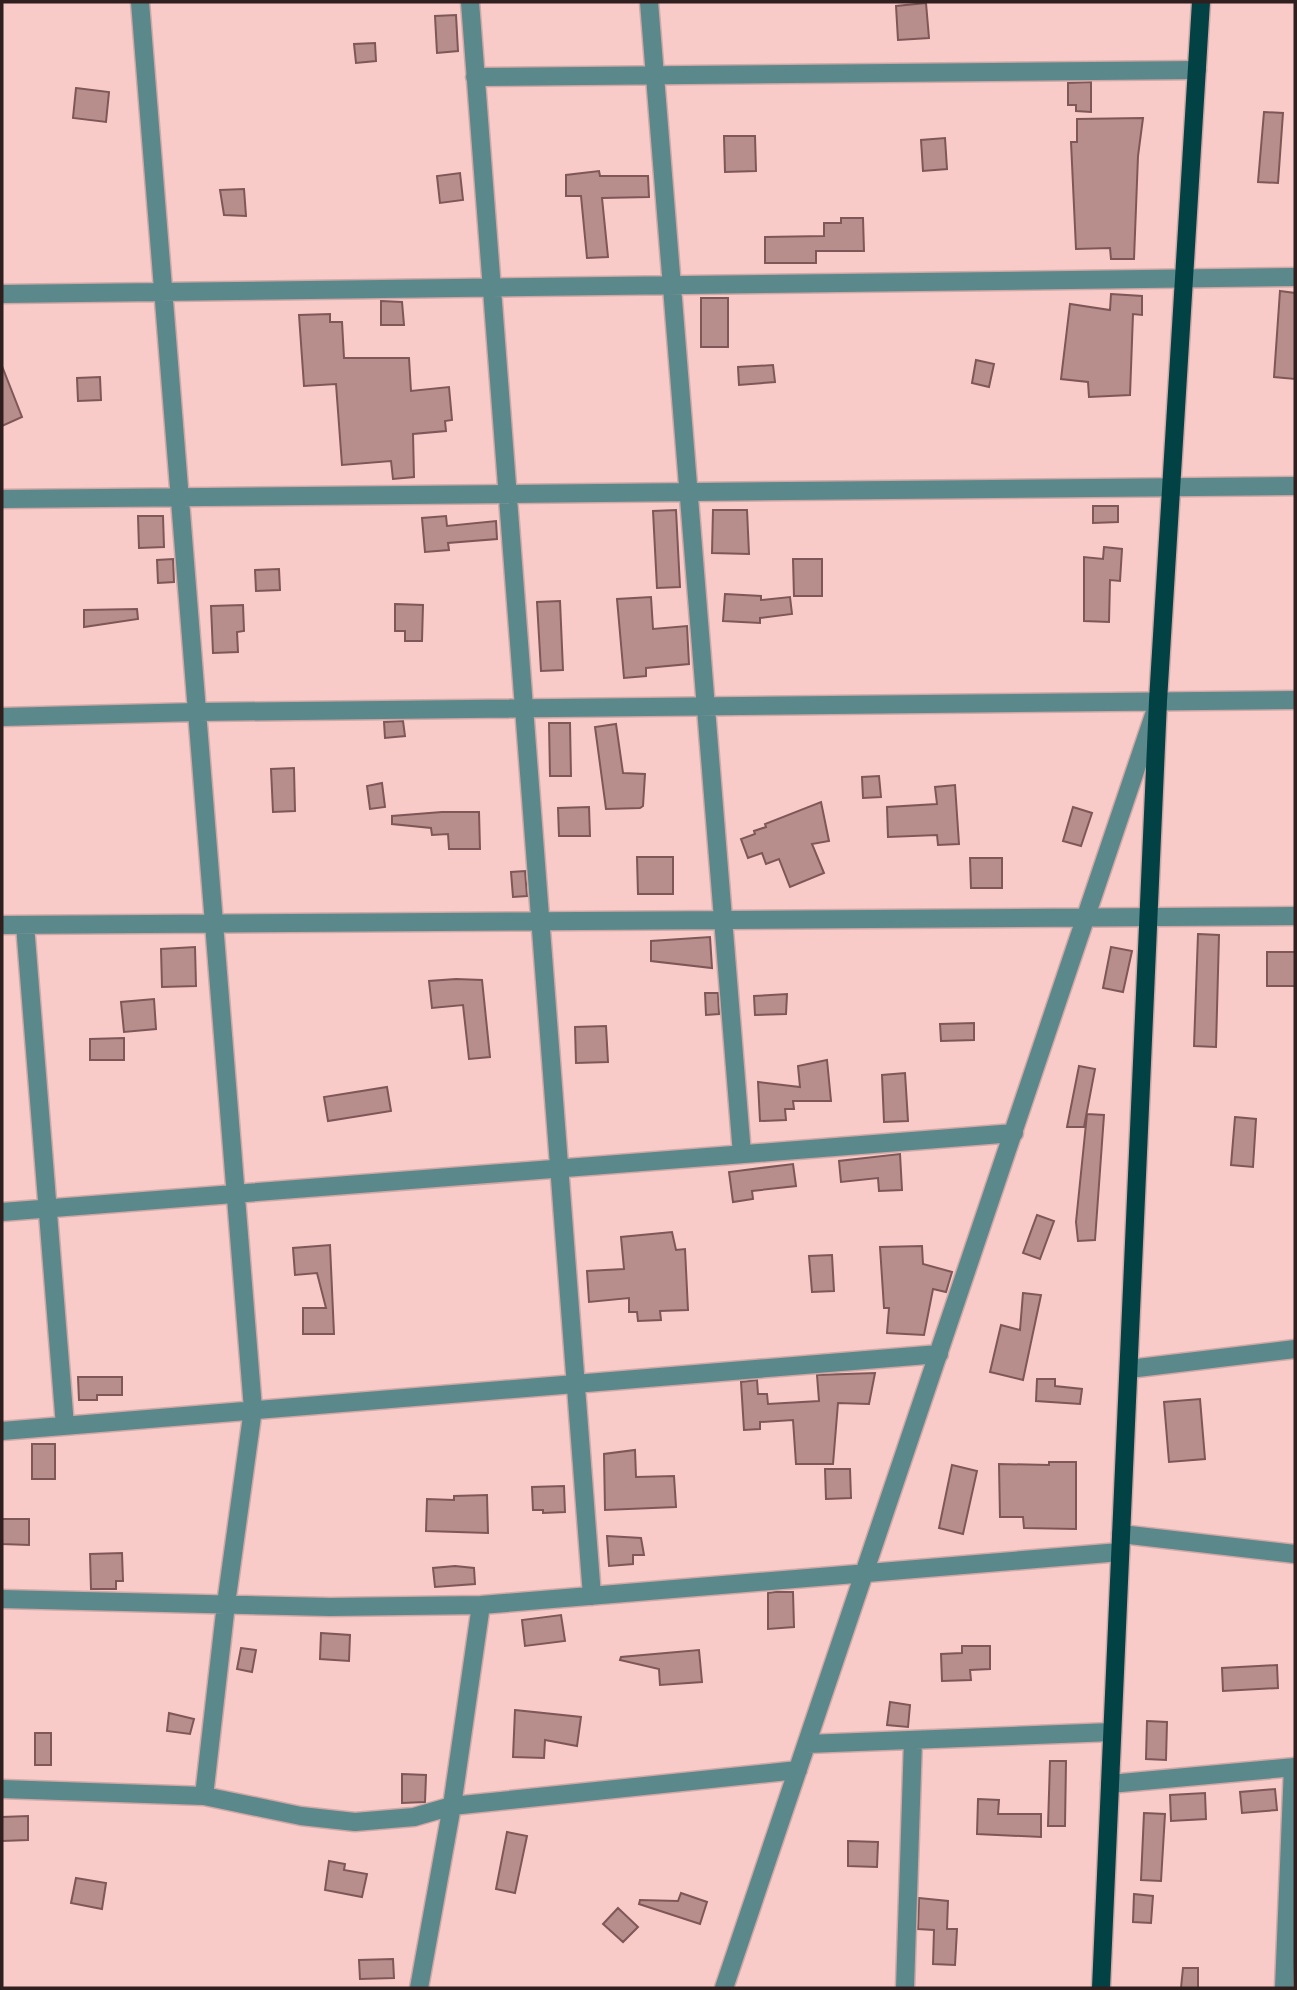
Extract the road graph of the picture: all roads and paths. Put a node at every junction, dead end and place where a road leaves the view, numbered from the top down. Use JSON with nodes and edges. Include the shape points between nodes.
{"nodes":[{"id":1,"x":140,"y":2,"type":"edge"},
{"id":2,"x":470,"y":2,"type":"edge"},
{"id":3,"x":649,"y":2,"type":"edge"},
{"id":4,"x":1201,"y":2,"type":"edge"},
{"id":5,"x":1197,"y":69,"type":"junction"},
{"id":6,"x":654,"y":75,"type":"junction"},
{"id":7,"x":475,"y":78,"type":"junction"},
{"id":8,"x":1295,"y":277,"type":"edge"},
{"id":9,"x":1184,"y":279,"type":"junction"},
{"id":10,"x":672,"y":285,"type":"junction"},
{"id":11,"x":492,"y":288,"type":"junction"},
{"id":12,"x":163,"y":292,"type":"junction"},
{"id":13,"x":2,"y":294,"type":"edge"},
{"id":14,"x":1295,"y":486,"type":"edge"},
{"id":15,"x":1171,"y":487,"type":"junction"},
{"id":16,"x":688,"y":492,"type":"junction"},
{"id":17,"x":507,"y":493,"type":"junction"},
{"id":18,"x":180,"y":497,"type":"junction"},
{"id":19,"x":2,"y":499,"type":"edge"},
{"id":20,"x":1295,"y":700,"type":"edge"},
{"id":21,"x":1158,"y":701,"type":"junction"},
{"id":22,"x":706,"y":706,"type":"junction"},
{"id":23,"x":524,"y":708,"type":"junction"},
{"id":24,"x":197,"y":712,"type":"junction"},
{"id":25,"x":2,"y":717,"type":"edge"},
{"id":26,"x":1295,"y":916,"type":"edge"},
{"id":27,"x":1149,"y":917,"type":"junction"},
{"id":28,"x":1086,"y":918,"type":"junction"},
{"id":29,"x":723,"y":920,"type":"junction"},
{"id":30,"x":540,"y":922,"type":"junction"},
{"id":31,"x":214,"y":924,"type":"junction"},
{"id":32,"x":2,"y":925,"type":"edge"},
{"id":33,"x":25,"y":925,"type":"junction"},
{"id":34,"x":1014,"y":1133,"type":"junction"},
{"id":35,"x":742,"y":1154,"type":"junction"},
{"id":36,"x":559,"y":1168,"type":"junction"},
{"id":37,"x":236,"y":1194,"type":"junction"},
{"id":38,"x":48,"y":1208,"type":"junction"},
{"id":39,"x":2,"y":1212,"type":"edge"},
{"id":40,"x":1295,"y":1349,"type":"edge"},
{"id":41,"x":939,"y":1354,"type":"junction"},
{"id":42,"x":1129,"y":1369,"type":"junction"},
{"id":43,"x":576,"y":1383,"type":"junction"},
{"id":44,"x":253,"y":1409,"type":"junction"},
{"id":45,"x":65,"y":1426,"type":"junction"},
{"id":46,"x":2,"y":1431,"type":"edge"},
{"id":47,"x":1121,"y":1543,"type":"junction"},
{"id":48,"x":1295,"y":1554,"type":"edge"},
{"id":49,"x":865,"y":1573,"type":"junction"},
{"id":50,"x":592,"y":1596,"type":"junction"},
{"id":51,"x":2,"y":1599,"type":"edge"},
{"id":52,"x":226,"y":1604,"type":"junction"},
{"id":53,"x":481,"y":1605,"type":"junction"},
{"id":54,"x":1112,"y":1732,"type":"junction"},
{"id":55,"x":913,"y":1740,"type":"junction"},
{"id":56,"x":807,"y":1744,"type":"junction"},
{"id":57,"x":1294,"y":1767,"type":"edge"},
{"id":58,"x":798,"y":1770,"type":"junction"},
{"id":59,"x":1110,"y":1784,"type":"junction"},
{"id":60,"x":2,"y":1789,"type":"edge"},
{"id":61,"x":204,"y":1796,"type":"junction"},
{"id":62,"x":452,"y":1806,"type":"junction"},
{"id":63,"x":419,"y":1988,"type":"edge"},
{"id":64,"x":724,"y":1988,"type":"edge"},
{"id":65,"x":905,"y":1988,"type":"edge"},
{"id":66,"x":1101,"y":1988,"type":"edge"},
{"id":67,"x":1284,"y":1988,"type":"edge"}],
"edges":[{"from":1,"to":12,"type":"street"},
{"from":2,"to":7,"type":"street"},
{"from":3,"to":6,"type":"street"},
{"from":4,"to":5,"type":"main road"},
{"from":5,"to":6,"type":"street"},
{"from":5,"to":9,"type":"main road"},
{"from":6,"to":7,"type":"street"},
{"from":6,"to":10,"type":"street"},
{"from":7,"to":11,"type":"street"},
{"from":8,"to":9,"type":"street"},
{"from":9,"to":10,"type":"street"},
{"from":9,"to":15,"type":"main road"},
{"from":10,"to":11,"type":"street"},
{"from":10,"to":16,"type":"street"},
{"from":11,"to":12,"type":"street"},
{"from":11,"to":17,"type":"street"},
{"from":12,"to":13,"type":"street"},
{"from":12,"to":18,"type":"street"},
{"from":14,"to":15,"type":"street"},
{"from":15,"to":16,"type":"street"},
{"from":15,"to":21,"type":"main road"},
{"from":16,"to":17,"type":"street"},
{"from":16,"to":22,"type":"street"},
{"from":17,"to":18,"type":"street"},
{"from":17,"to":23,"type":"street"},
{"from":18,"to":19,"type":"street"},
{"from":18,"to":24,"type":"street"},
{"from":20,"to":21,"type":"street"},
{"from":21,"to":22,"type":"street"},
{"from":21,"to":27,"type":"main road"},
{"from":21,"to":28,"type":"street"},
{"from":22,"to":23,"type":"street"},
{"from":22,"to":29,"type":"street"},
{"from":23,"to":24,"type":"street"},
{"from":23,"to":30,"type":"street"},
{"from":24,"to":25,"type":"street"},
{"from":24,"to":31,"type":"street"},
{"from":26,"to":27,"type":"street"},
{"from":27,"to":28,"type":"street"},
{"from":27,"to":42,"type":"main road"},
{"from":28,"to":29,"type":"street"},
{"from":28,"to":34,"type":"street"},
{"from":29,"to":30,"type":"street"},
{"from":29,"to":35,"type":"street"},
{"from":30,"to":31,"type":"street"},
{"from":30,"to":36,"type":"street"},
{"from":31,"to":33,"type":"street"},
{"from":31,"to":37,"type":"street"},
{"from":32,"to":33,"type":"street"},
{"from":33,"to":38,"type":"street"},
{"from":34,"to":35,"type":"street"},
{"from":34,"to":41,"type":"street"},
{"from":35,"to":36,"type":"street"},
{"from":36,"to":37,"type":"street"},
{"from":36,"to":43,"type":"street"},
{"from":37,"to":38,"type":"street"},
{"from":37,"to":44,"type":"street"},
{"from":38,"to":39,"type":"street"},
{"from":38,"to":45,"type":"street"},
{"from":40,"to":42,"type":"street"},
{"from":41,"to":43,"type":"street"},
{"from":41,"to":49,"type":"street"},
{"from":42,"to":47,"type":"main road"},
{"from":43,"to":44,"type":"street"},
{"from":43,"to":50,"type":"street"},
{"from":44,"to":45,"type":"street"},
{"from":44,"to":52,"type":"street"},
{"from":45,"to":46,"type":"street"},
{"from":47,"to":48,"type":"street"},
{"from":47,"to":49,"type":"street"},
{"from":47,"to":54,"type":"main road"},
{"from":49,"to":50,"type":"street"},
{"from":49,"to":56,"type":"street"},
{"from":50,"to":53,"type":"street"},
{"from":51,"to":52,"type":"street"},
{"from":52,"to":53,"type":"street"},
{"from":52,"to":61,"type":"street"},
{"from":53,"to":62,"type":"street"},
{"from":54,"to":55,"type":"street"},
{"from":54,"to":59,"type":"main road"},
{"from":55,"to":56,"type":"street"},
{"from":55,"to":65,"type":"street"},
{"from":56,"to":58,"type":"street"},
{"from":57,"to":59,"type":"street"},
{"from":57,"to":67,"type":"street"},
{"from":58,"to":62,"type":"street"},
{"from":58,"to":64,"type":"street"},
{"from":59,"to":66,"type":"main road"},
{"from":60,"to":61,"type":"street"},
{"from":61,"to":62,"type":"street","via":[[355,1822],[414,1817]]},
{"from":62,"to":63,"type":"street"}]}
